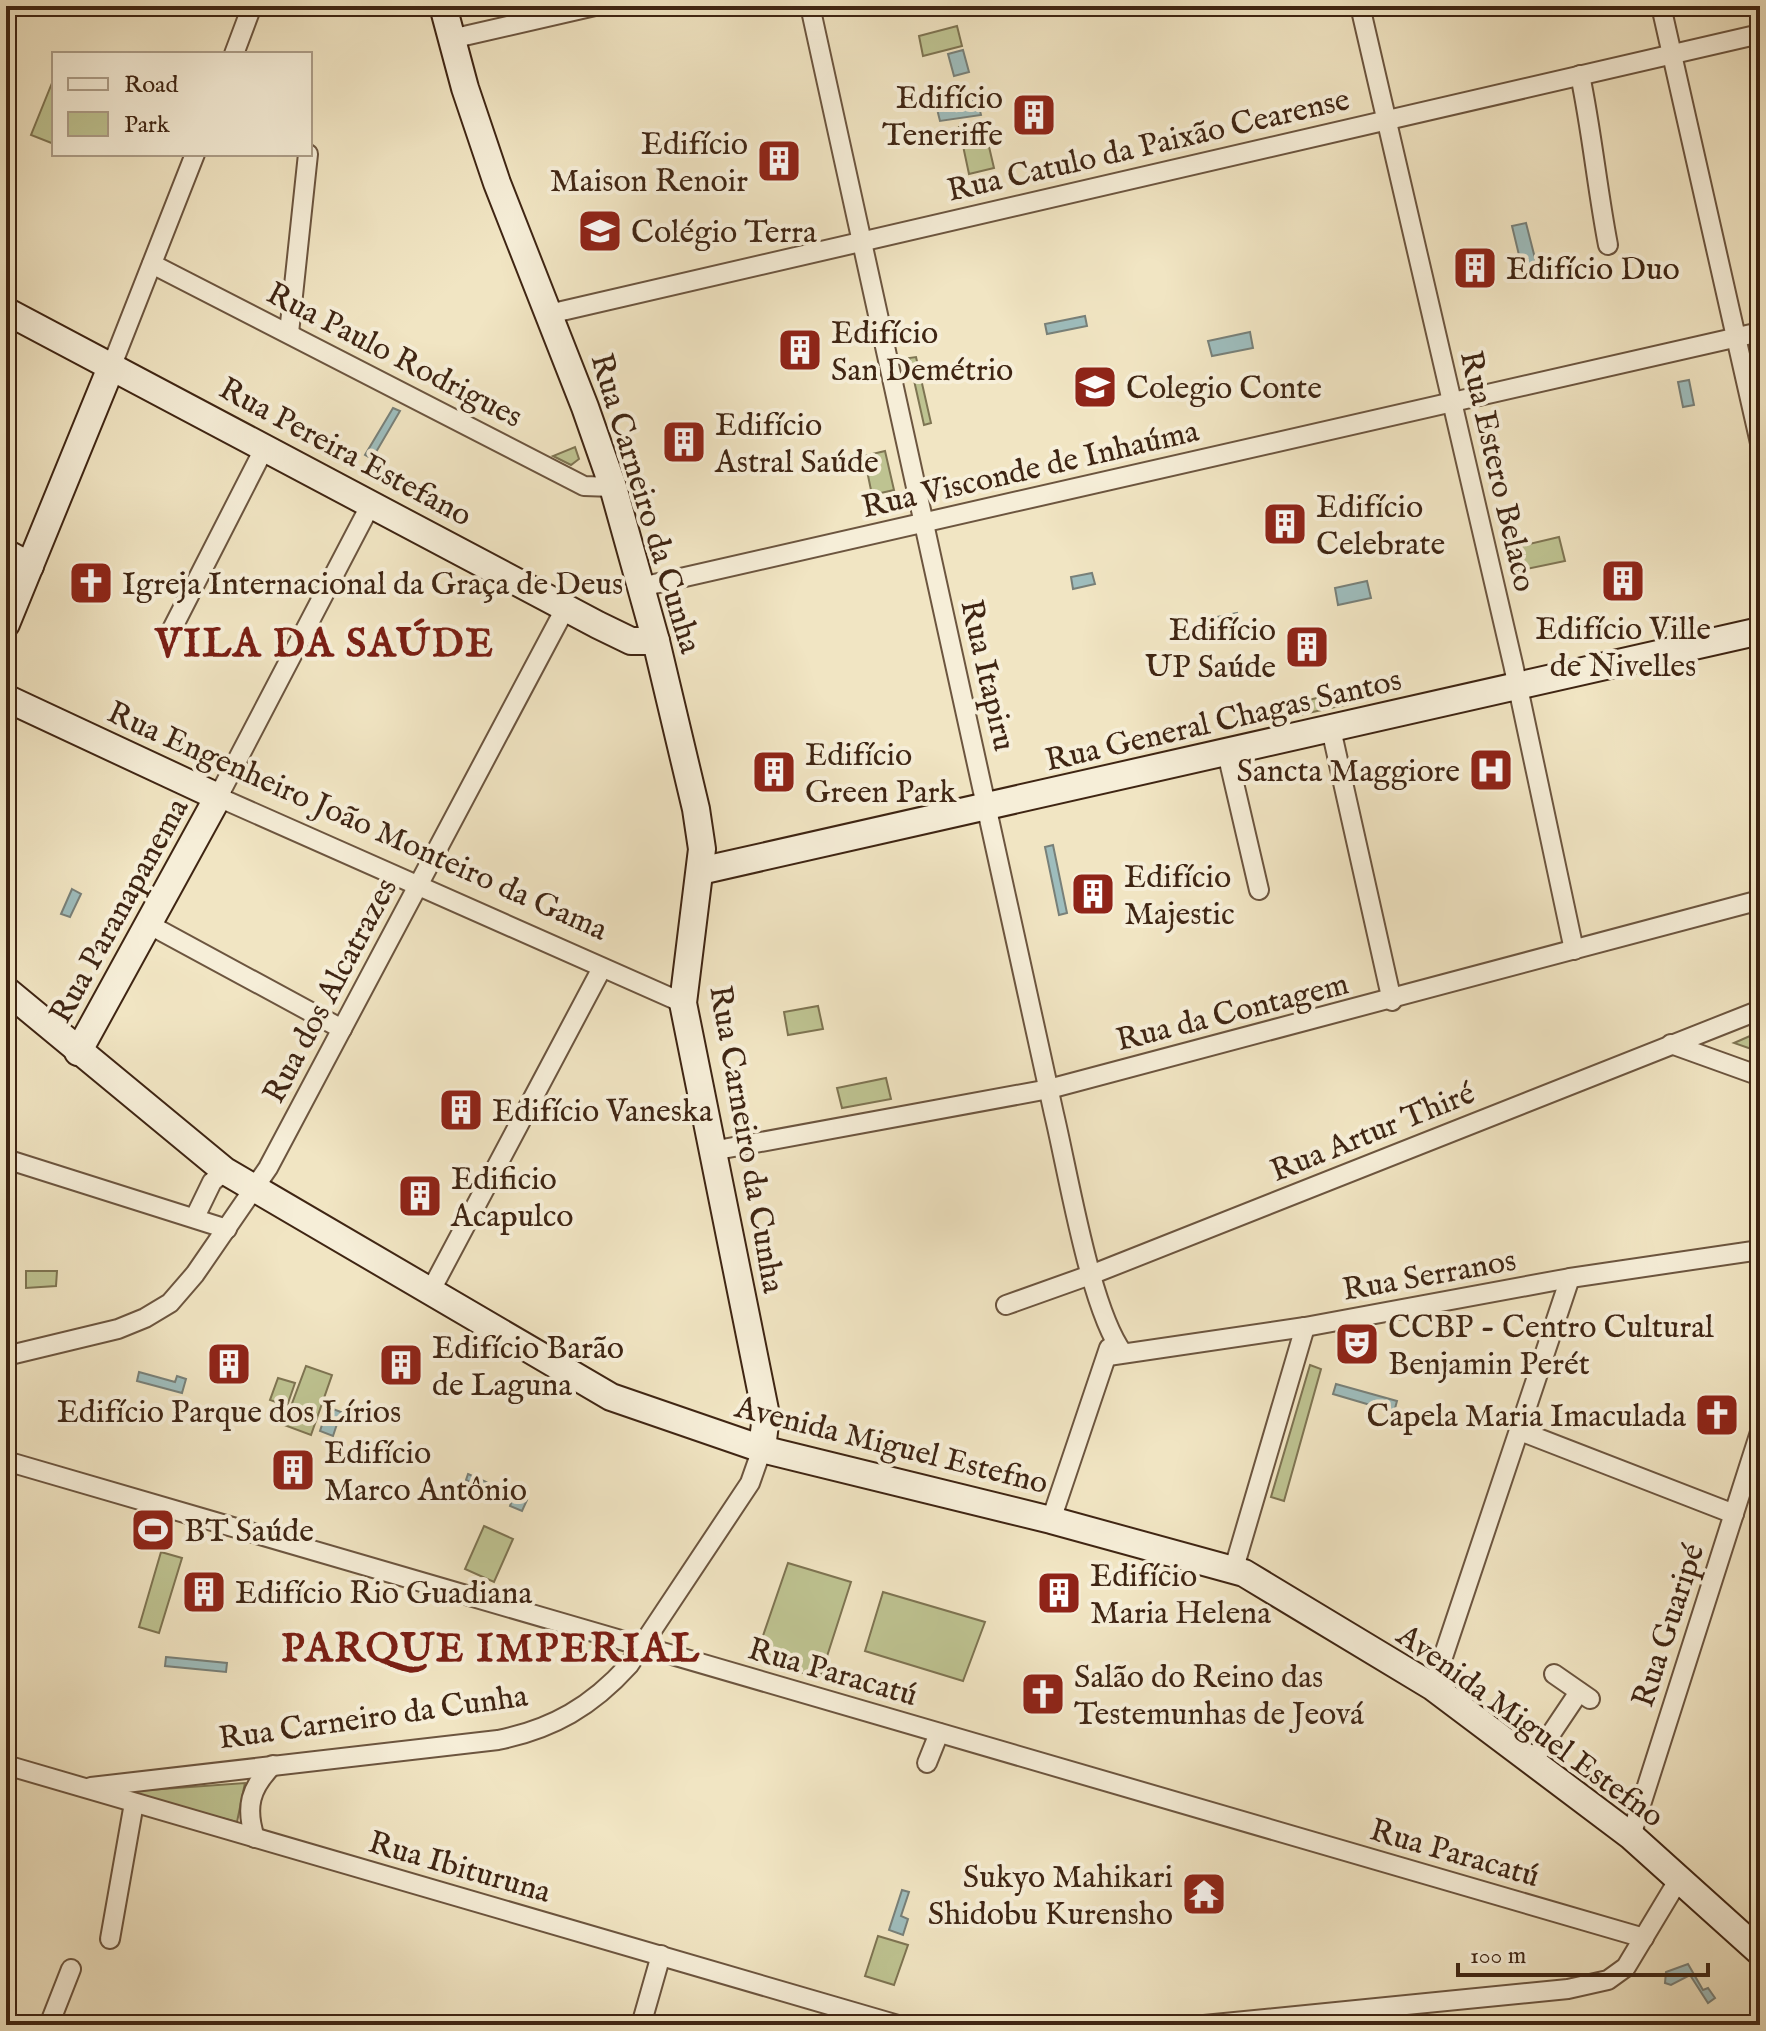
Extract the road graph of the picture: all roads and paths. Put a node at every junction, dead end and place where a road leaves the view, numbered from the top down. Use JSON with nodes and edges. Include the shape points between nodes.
{"nodes":[{"id":1,"x":252,"y":6,"type":"edge"},
{"id":2,"x":443,"y":6,"type":"edge"},
{"id":3,"x":595,"y":6,"type":"edge"},
{"id":4,"x":810,"y":6,"type":"edge"},
{"id":5,"x":1360,"y":6,"type":"edge"},
{"id":6,"x":1661,"y":6,"type":"edge"},
{"id":7,"x":1760,"y":34,"type":"edge"},
{"id":8,"x":451,"y":39,"type":"junction"},
{"id":9,"x":235,"y":52,"type":"edge"},
{"id":10,"x":1672,"y":54,"type":"junction"},
{"id":11,"x":1580,"y":75,"type":"junction"},
{"id":12,"x":1387,"y":121,"type":"junction"},
{"id":13,"x":194,"y":156,"type":"edge"},
{"id":14,"x":308,"y":156,"type":"edge"},
{"id":15,"x":862,"y":240,"type":"junction"},
{"id":16,"x":1608,"y":245,"type":"dead end"},
{"id":17,"x":152,"y":264,"type":"junction"},
{"id":18,"x":6,"y":311,"type":"edge"},
{"id":19,"x":549,"y":314,"type":"junction"},
{"id":20,"x":1760,"y":332,"type":"edge"},
{"id":21,"x":289,"y":333,"type":"junction"},
{"id":22,"x":1737,"y":337,"type":"junction"},
{"id":23,"x":112,"y":365,"type":"junction"},
{"id":24,"x":1453,"y":402,"type":"junction"},
{"id":25,"x":1760,"y":443,"type":"edge"},
{"id":26,"x":265,"y":447,"type":"junction"},
{"id":27,"x":613,"y":487,"type":"junction"},
{"id":28,"x":372,"y":502,"type":"junction"},
{"id":29,"x":924,"y":524,"type":"junction"},
{"id":30,"x":6,"y":553,"type":"edge"},
{"id":31,"x":30,"y":566,"type":"junction"},
{"id":32,"x":641,"y":587,"type":"junction"},
{"id":33,"x":566,"y":607,"type":"junction"},
{"id":34,"x":6,"y":624,"type":"edge"},
{"id":35,"x":1760,"y":631,"type":"edge"},
{"id":36,"x":170,"y":633,"type":"dead end"},
{"id":37,"x":656,"y":641,"type":"junction"},
{"id":38,"x":1518,"y":686,"type":"junction"},
{"id":39,"x":6,"y":698,"type":"edge"},
{"id":40,"x":1331,"y":729,"type":"junction"},
{"id":41,"x":1227,"y":753,"type":"junction"},
{"id":42,"x":218,"y":797,"type":"junction"},
{"id":43,"x":988,"y":808,"type":"junction"},
{"id":44,"x":700,"y":871,"type":"junction"},
{"id":45,"x":418,"y":887,"type":"junction"},
{"id":46,"x":1259,"y":890,"type":"dead end"},
{"id":47,"x":1760,"y":900,"type":"edge"},
{"id":48,"x":150,"y":925,"type":"junction"},
{"id":49,"x":1574,"y":950,"type":"junction"},
{"id":50,"x":602,"y":968,"type":"junction"},
{"id":51,"x":6,"y":990,"type":"edge"},
{"id":52,"x":1392,"y":1001,"type":"junction"},
{"id":53,"x":683,"y":1003,"type":"junction"},
{"id":54,"x":1760,"y":1010,"type":"edge"},
{"id":55,"x":342,"y":1029,"type":"junction"},
{"id":56,"x":1671,"y":1044,"type":"junction"},
{"id":57,"x":78,"y":1052,"type":"junction"},
{"id":58,"x":1760,"y":1076,"type":"edge"},
{"id":59,"x":1049,"y":1089,"type":"junction"},
{"id":60,"x":712,"y":1151,"type":"junction"},
{"id":61,"x":6,"y":1159,"type":"edge"},
{"id":62,"x":225,"y":1171,"type":"junction"},
{"id":63,"x":254,"y":1189,"type":"junction"},
{"id":64,"x":195,"y":1217,"type":"junction"},
{"id":65,"x":227,"y":1229,"type":"junction"},
{"id":66,"x":1760,"y":1250,"type":"edge"},
{"id":67,"x":1093,"y":1274,"type":"junction"},
{"id":68,"x":1570,"y":1278,"type":"junction"},
{"id":69,"x":430,"y":1292,"type":"junction"},
{"id":70,"x":1006,"y":1305,"type":"dead end"},
{"id":71,"x":1305,"y":1327,"type":"junction"},
{"id":72,"x":1115,"y":1355,"type":"junction"},
{"id":73,"x":6,"y":1356,"type":"edge"},
{"id":74,"x":1520,"y":1431,"type":"junction"},
{"id":75,"x":1760,"y":1432,"type":"edge"},
{"id":76,"x":762,"y":1449,"type":"junction"},
{"id":77,"x":6,"y":1461,"type":"edge"},
{"id":78,"x":1734,"y":1514,"type":"junction"},
{"id":79,"x":1051,"y":1520,"type":"junction"},
{"id":80,"x":1234,"y":1568,"type":"junction"},
{"id":81,"x":641,"y":1646,"type":"junction"},
{"id":82,"x":1554,"y":1674,"type":"dead end"},
{"id":83,"x":1433,"y":1687,"type":"junction"},
{"id":84,"x":939,"y":1733,"type":"junction"},
{"id":85,"x":1532,"y":1762,"type":"junction"},
{"id":86,"x":927,"y":1763,"type":"dead end"},
{"id":87,"x":6,"y":1765,"type":"edge"},
{"id":88,"x":273,"y":1765,"type":"junction"},
{"id":89,"x":85,"y":1788,"type":"junction"},
{"id":90,"x":134,"y":1803,"type":"junction"},
{"id":91,"x":1631,"y":1836,"type":"junction"},
{"id":92,"x":255,"y":1838,"type":"junction"},
{"id":93,"x":1679,"y":1879,"type":"junction"},
{"id":94,"x":1644,"y":1938,"type":"junction"},
{"id":95,"x":110,"y":1939,"type":"dead end"},
{"id":96,"x":1760,"y":1952,"type":"edge"},
{"id":97,"x":661,"y":1955,"type":"junction"},
{"id":98,"x":71,"y":1969,"type":"dead end"},
{"id":99,"x":49,"y":2025,"type":"edge"},
{"id":100,"x":641,"y":2025,"type":"edge"},
{"id":101,"x":898,"y":2025,"type":"edge"},
{"id":102,"x":1204,"y":2025,"type":"edge"}],
"edges":[{"from":1,"to":9,"type":"street"},
{"from":2,"to":8,"type":"street","name":"Rua Carneiro da Cunha"},
{"from":3,"to":8,"type":"street"},
{"from":4,"to":15,"type":"street","name":"Rua Itapiru"},
{"from":5,"to":12,"type":"street","name":"Rua Estero Belaco"},
{"from":6,"to":10,"type":"street"},
{"from":7,"to":10,"type":"street","name":"Rua Catulo da Paixão Cearense"},
{"from":8,"to":19,"type":"street","name":"Rua Carneiro da Cunha","via":[[497,183]]},
{"from":10,"to":11,"type":"street","name":"Rua Catulo da Paixão Cearense"},
{"from":10,"to":22,"type":"street"},
{"from":11,"to":12,"type":"street","name":"Rua Catulo da Paixão Cearense"},
{"from":11,"to":16,"type":"street"},
{"from":12,"to":15,"type":"street","name":"Rua Catulo da Paixão Cearense"},
{"from":12,"to":24,"type":"street","name":"Rua Estero Belaco"},
{"from":13,"to":17,"type":"street"},
{"from":14,"to":21,"type":"street"},
{"from":15,"to":19,"type":"street","name":"Rua Catulo da Paixão Cearense"},
{"from":15,"to":29,"type":"street","name":"Rua Itapiru"},
{"from":17,"to":21,"type":"street","name":"Rua Paulo Rodrigues"},
{"from":17,"to":23,"type":"street"},
{"from":18,"to":23,"type":"street","name":"Rua Pereira Estefano"},
{"from":19,"to":27,"type":"street","name":"Rua Carneiro da Cunha"},
{"from":20,"to":22,"type":"street","name":"Rua Visconde de Inhaúma"},
{"from":21,"to":27,"type":"street","name":"Rua Paulo Rodrigues","via":[[584,486]]},
{"from":22,"to":24,"type":"street","name":"Rua Visconde de Inhaúma"},
{"from":22,"to":25,"type":"street"},
{"from":23,"to":26,"type":"street","name":"Rua Pereira Estefano"},
{"from":23,"to":31,"type":"street"},
{"from":24,"to":29,"type":"street","name":"Rua Visconde de Inhaúma"},
{"from":24,"to":38,"type":"street","name":"Rua Estero Belaco"},
{"from":26,"to":28,"type":"street","name":"Rua Pereira Estefano"},
{"from":26,"to":36,"type":"street"},
{"from":27,"to":32,"type":"street","name":"Rua Carneiro da Cunha"},
{"from":28,"to":33,"type":"street","name":"Rua Pereira Estefano"},
{"from":28,"to":42,"type":"street","name":"Rua Paranapanema"},
{"from":29,"to":32,"type":"street","name":"Rua Visconde de Inhaúma"},
{"from":29,"to":43,"type":"street","name":"Rua Itapiru"},
{"from":30,"to":31,"type":"street"},
{"from":31,"to":34,"type":"street"},
{"from":32,"to":37,"type":"street","name":"Rua Carneiro da Cunha"},
{"from":33,"to":37,"type":"street","name":"Rua Pereira Estefano","via":[[631,641]]},
{"from":33,"to":45,"type":"street","name":"Rua dos Alcatrazes"},
{"from":35,"to":38,"type":"street","name":"Rua General Chagas Santos"},
{"from":37,"to":44,"type":"street","name":"Rua Carneiro da Cunha","via":[[696,809]]},
{"from":38,"to":40,"type":"street","name":"Rua General Chagas Santos"},
{"from":38,"to":49,"type":"street","name":"Rua Estero Belaco"},
{"from":39,"to":42,"type":"street","name":"Rua Engenheiro João Monteiro da Gama"},
{"from":40,"to":41,"type":"street","name":"Rua General Chagas Santos"},
{"from":40,"to":52,"type":"street"},
{"from":41,"to":43,"type":"street","name":"Rua General Chagas Santos"},
{"from":41,"to":46,"type":"street"},
{"from":42,"to":45,"type":"street","name":"Rua Engenheiro João Monteiro da Gama"},
{"from":42,"to":48,"type":"street","name":"Rua Paranapanema"},
{"from":43,"to":44,"type":"street","name":"Rua General Chagas Santos"},
{"from":43,"to":59,"type":"street","name":"Rua Itapiru"},
{"from":44,"to":53,"type":"street","name":"Rua Carneiro da Cunha"},
{"from":45,"to":50,"type":"street","name":"Rua Engenheiro João Monteiro da Gama"},
{"from":45,"to":55,"type":"street","name":"Rua dos Alcatrazes"},
{"from":47,"to":49,"type":"street","name":"Rua da Contagem"},
{"from":48,"to":55,"type":"street"},
{"from":48,"to":57,"type":"street","name":"Rua Paranapanema"},
{"from":49,"to":52,"type":"street","name":"Rua da Contagem"},
{"from":50,"to":53,"type":"street","name":"Rua Engenheiro João Monteiro da Gama"},
{"from":50,"to":69,"type":"street"},
{"from":51,"to":57,"type":"street","name":"Avenida Miguel Estefno"},
{"from":52,"to":59,"type":"street","name":"Rua da Contagem"},
{"from":53,"to":60,"type":"street","name":"Rua Carneiro da Cunha"},
{"from":54,"to":56,"type":"street","name":"Rua Artur Thiré"},
{"from":55,"to":63,"type":"street","name":"Rua dos Alcatrazes"},
{"from":56,"to":58,"type":"street"},
{"from":56,"to":67,"type":"street","name":"Rua Artur Thiré"},
{"from":57,"to":62,"type":"street","name":"Avenida Miguel Estefno"},
{"from":59,"to":60,"type":"street","name":"Rua da Contagem"},
{"from":59,"to":67,"type":"street","name":"Rua Itapiru"},
{"from":60,"to":76,"type":"street","name":"Rua Carneiro da Cunha","via":[[766,1415]]},
{"from":61,"to":64,"type":"street"},
{"from":62,"to":63,"type":"street","name":"Avenida Miguel Estefno"},
{"from":62,"to":64,"type":"street","via":[[212,1182]]},
{"from":63,"to":65,"type":"street","name":"Rua dos Alcatrazes"},
{"from":63,"to":69,"type":"street","name":"Avenida Miguel Estefno"},
{"from":64,"to":65,"type":"street"},
{"from":65,"to":73,"type":"street","name":"Rua dos Alcatrazes","via":[[170,1303],[145,1318]]},
{"from":66,"to":68,"type":"street","name":"Rua Serranos"},
{"from":67,"to":70,"type":"street","name":"Rua Artur Thiré"},
{"from":67,"to":72,"type":"street","name":"Rua Itapiru"},
{"from":68,"to":71,"type":"street","name":"Rua Serranos"},
{"from":68,"to":74,"type":"street"},
{"from":69,"to":76,"type":"street","name":"Avenida Miguel Estefno","via":[[611,1397]]},
{"from":71,"to":72,"type":"street","name":"Rua Serranos"},
{"from":71,"to":80,"type":"street"},
{"from":72,"to":79,"type":"street"},
{"from":74,"to":78,"type":"street"},
{"from":74,"to":83,"type":"street"},
{"from":75,"to":78,"type":"street","name":"Rua Guaripé"},
{"from":76,"to":79,"type":"street","name":"Avenida Miguel Estefno"},
{"from":76,"to":81,"type":"street","name":"Rua Carneiro da Cunha","via":[[750,1483]]},
{"from":77,"to":81,"type":"street","name":"Rua Paracatú"},
{"from":78,"to":91,"type":"street","name":"Rua Guaripé"},
{"from":79,"to":80,"type":"street","name":"Avenida Miguel Estefno"},
{"from":80,"to":83,"type":"street","name":"Avenida Miguel Estefno"},
{"from":81,"to":84,"type":"street","name":"Rua Paracatú"},
{"from":81,"to":88,"type":"street","name":"Rua Carneiro da Cunha","via":[[594,1701],[527,1734]]},
{"from":82,"to":85,"type":"street","via":[[1584,1695]]},
{"from":83,"to":85,"type":"street","name":"Avenida Miguel Estefno"},
{"from":84,"to":86,"type":"street"},
{"from":84,"to":94,"type":"street","name":"Rua Paracatú"},
{"from":85,"to":91,"type":"street","name":"Avenida Miguel Estefno"},
{"from":87,"to":89,"type":"street","name":"Rua Ibituruna"},
{"from":88,"to":89,"type":"street","name":"Rua Carneiro da Cunha"},
{"from":88,"to":92,"type":"street","via":[[250,1798],[248,1815]]},
{"from":89,"to":90,"type":"street","name":"Rua Ibituruna"},
{"from":90,"to":92,"type":"street","name":"Rua Ibituruna"},
{"from":90,"to":95,"type":"street"},
{"from":91,"to":93,"type":"street","name":"Avenida Miguel Estefno"},
{"from":92,"to":97,"type":"street","name":"Rua Ibituruna"},
{"from":93,"to":94,"type":"street"},
{"from":93,"to":96,"type":"street","name":"Avenida Miguel Estefno"},
{"from":94,"to":102,"type":"street","via":[[1626,1967],[1608,1980],[1580,1987]]},
{"from":97,"to":100,"type":"street"},
{"from":97,"to":101,"type":"street","name":"Rua Ibituruna"},
{"from":98,"to":99,"type":"street"}]}
